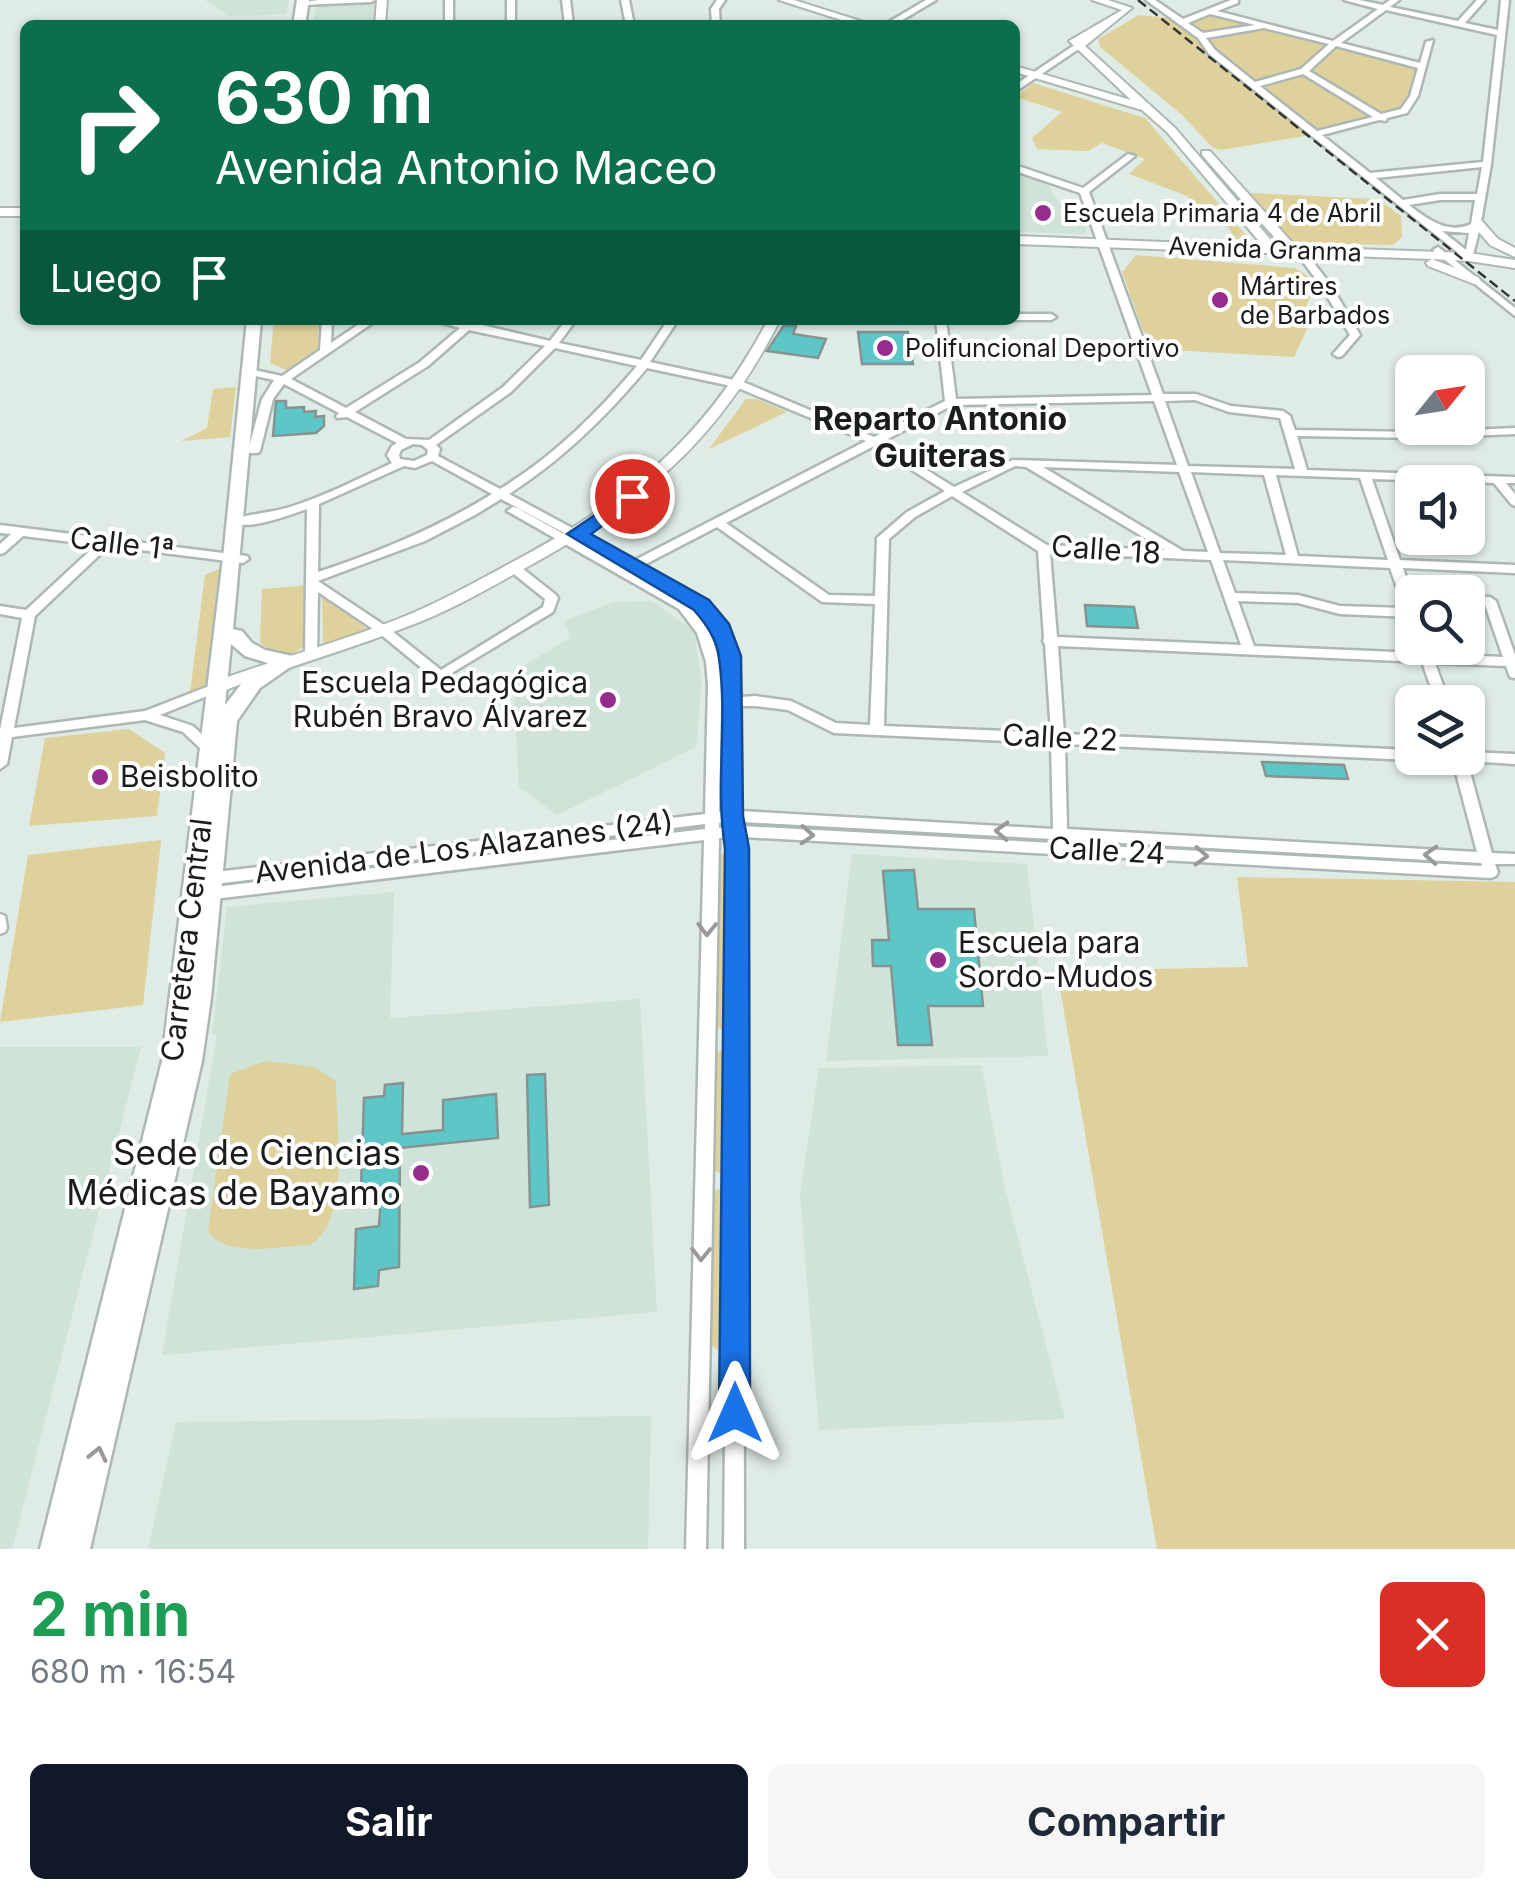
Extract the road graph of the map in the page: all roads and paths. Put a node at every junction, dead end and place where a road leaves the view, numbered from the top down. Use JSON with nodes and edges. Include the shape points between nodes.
{"nodes":[{"id":1,"x":371,"y":0,"type":"edge"},
{"id":2,"x":766,"y":0,"type":"edge"},
{"id":3,"x":784,"y":0,"type":"edge"},
{"id":4,"x":932,"y":0,"type":"edge"},
{"id":5,"x":1097,"y":0,"type":"edge"},
{"id":6,"x":1170,"y":0,"type":"edge"},
{"id":7,"x":1348,"y":0,"type":"edge"},
{"id":8,"x":1395,"y":0,"type":"edge"},
{"id":9,"x":1481,"y":0,"type":"edge"},
{"id":10,"x":1506,"y":0,"type":"edge"},
{"id":11,"x":303,"y":2,"type":"edge"},
{"id":12,"x":1152,"y":2,"type":"edge"},
{"id":13,"x":1235,"y":2,"type":"edge"},
{"id":14,"x":1126,"y":7,"type":"edge"},
{"id":15,"x":1384,"y":9,"type":"junction"},
{"id":16,"x":1212,"y":12,"type":"junction"},
{"id":17,"x":833,"y":20,"type":"edge"},
{"id":18,"x":851,"y":20,"type":"edge"},
{"id":19,"x":897,"y":20,"type":"edge"},
{"id":20,"x":1182,"y":22,"type":"junction"},
{"id":21,"x":1458,"y":25,"type":"junction"},
{"id":22,"x":1262,"y":27,"type":"junction"},
{"id":23,"x":1501,"y":33,"type":"junction"},
{"id":24,"x":1202,"y":36,"type":"junction"},
{"id":25,"x":1430,"y":42,"type":"dead end"},
{"id":26,"x":1080,"y":43,"type":"junction"},
{"id":27,"x":1335,"y":43,"type":"junction"},
{"id":28,"x":1422,"y":66,"type":"junction"},
{"id":29,"x":1304,"y":72,"type":"junction"},
{"id":30,"x":1022,"y":75,"type":"edge"},
{"id":31,"x":1255,"y":85,"type":"junction"},
{"id":32,"x":1160,"y":115,"type":"junction"},
{"id":33,"x":1383,"y":119,"type":"junction"},
{"id":34,"x":1316,"y":134,"type":"junction"},
{"id":35,"x":1130,"y":156,"type":"dead end"},
{"id":36,"x":1487,"y":164,"type":"junction"},
{"id":37,"x":1020,"y":170,"type":"edge"},
{"id":38,"x":1370,"y":176,"type":"junction"},
{"id":39,"x":1234,"y":184,"type":"junction"},
{"id":40,"x":1218,"y":186,"type":"junction"},
{"id":41,"x":1084,"y":192,"type":"junction"},
{"id":42,"x":1482,"y":197,"type":"junction"},
{"id":43,"x":1403,"y":203,"type":"junction"},
{"id":44,"x":1478,"y":224,"type":"junction"},
{"id":45,"x":1430,"y":225,"type":"junction"},
{"id":46,"x":1020,"y":237,"type":"edge"},
{"id":47,"x":1102,"y":240,"type":"junction"},
{"id":48,"x":1271,"y":247,"type":"junction"},
{"id":49,"x":1293,"y":248,"type":"junction"},
{"id":50,"x":1441,"y":253,"type":"junction"},
{"id":51,"x":1467,"y":253,"type":"junction"},
{"id":52,"x":1387,"y":254,"type":"junction"},
{"id":53,"x":1515,"y":258,"type":"edge"},
{"id":54,"x":1474,"y":280,"type":"junction"},
{"id":55,"x":1515,"y":313,"type":"edge"},
{"id":56,"x":1020,"y":317,"type":"edge"},
{"id":57,"x":1050,"y":317,"type":"dead end"},
{"id":58,"x":255,"y":325,"type":"edge"},
{"id":59,"x":264,"y":325,"type":"edge"},
{"id":60,"x":327,"y":325,"type":"edge"},
{"id":61,"x":364,"y":325,"type":"edge"},
{"id":62,"x":468,"y":325,"type":"edge"},
{"id":63,"x":478,"y":325,"type":"edge"},
{"id":64,"x":567,"y":325,"type":"edge"},
{"id":65,"x":670,"y":325,"type":"edge"},
{"id":66,"x":771,"y":325,"type":"edge"},
{"id":67,"x":941,"y":325,"type":"edge"},
{"id":68,"x":554,"y":344,"type":"junction"},
{"id":69,"x":325,"y":351,"type":"junction"},
{"id":70,"x":1338,"y":354,"type":"dead end"},
{"id":71,"x":647,"y":364,"type":"junction"},
{"id":72,"x":264,"y":378,"type":"junction"},
{"id":73,"x":739,"y":384,"type":"junction"},
{"id":74,"x":1158,"y":396,"type":"junction"},
{"id":75,"x":951,"y":402,"type":"junction"},
{"id":76,"x":343,"y":415,"type":"junction"},
{"id":77,"x":1285,"y":416,"type":"joint"},
{"id":78,"x":1515,"y":431,"type":"edge"},
{"id":79,"x":1290,"y":432,"type":"junction"},
{"id":80,"x":872,"y":440,"type":"junction"},
{"id":81,"x":400,"y":445,"type":"junction"},
{"id":82,"x":429,"y":455,"type":"junction"},
{"id":83,"x":400,"y":463,"type":"junction"},
{"id":84,"x":1029,"y":464,"type":"junction"},
{"id":85,"x":1182,"y":469,"type":"junction"},
{"id":86,"x":1269,"y":472,"type":"junction"},
{"id":87,"x":1302,"y":473,"type":"junction"},
{"id":88,"x":1365,"y":475,"type":"junction"},
{"id":89,"x":1498,"y":480,"type":"junction"},
{"id":90,"x":1515,"y":480,"type":"edge"},
{"id":91,"x":955,"y":492,"type":"junction"},
{"id":92,"x":495,"y":496,"type":"junction"},
{"id":93,"x":313,"y":502,"type":"junction"},
{"id":94,"x":1515,"y":502,"type":"edge"},
{"id":95,"x":240,"y":522,"type":"junction"},
{"id":96,"x":717,"y":522,"type":"junction"},
{"id":97,"x":0,"y":529,"type":"edge"},
{"id":98,"x":20,"y":532,"type":"junction"},
{"id":99,"x":572,"y":537,"type":"junction"},
{"id":100,"x":106,"y":542,"type":"junction"},
{"id":101,"x":0,"y":550,"type":"edge"},
{"id":102,"x":1044,"y":550,"type":"junction"},
{"id":103,"x":1182,"y":555,"type":"junction"},
{"id":104,"x":1214,"y":556,"type":"junction"},
{"id":105,"x":238,"y":558,"type":"junction"},
{"id":106,"x":1293,"y":560,"type":"junction"},
{"id":107,"x":1396,"y":564,"type":"junction"},
{"id":108,"x":514,"y":568,"type":"junction"},
{"id":109,"x":629,"y":568,"type":"junction"},
{"id":110,"x":1515,"y":568,"type":"edge"},
{"id":111,"x":1400,"y":575,"type":"edge"},
{"id":112,"x":314,"y":580,"type":"junction"},
{"id":113,"x":1230,"y":597,"type":"junction"},
{"id":114,"x":878,"y":600,"type":"junction"},
{"id":115,"x":1485,"y":601,"type":"edge"},
{"id":116,"x":1395,"y":607,"type":"edge"},
{"id":117,"x":0,"y":610,"type":"edge"},
{"id":118,"x":29,"y":616,"type":"junction"},
{"id":119,"x":383,"y":630,"type":"junction"},
{"id":120,"x":235,"y":635,"type":"junction"},
{"id":121,"x":1049,"y":641,"type":"junction"},
{"id":122,"x":1248,"y":650,"type":"junction"},
{"id":123,"x":1395,"y":652,"type":"edge"},
{"id":124,"x":311,"y":653,"type":"junction"},
{"id":125,"x":290,"y":661,"type":"junction"},
{"id":126,"x":1485,"y":662,"type":"edge"},
{"id":127,"x":1514,"y":666,"type":"edge"},
{"id":128,"x":224,"y":685,"type":"junction"},
{"id":129,"x":732,"y":702,"type":"junction"},
{"id":130,"x":714,"y":704,"type":"junction"},
{"id":131,"x":147,"y":716,"type":"junction"},
{"id":132,"x":227,"y":720,"type":"junction"},
{"id":133,"x":877,"y":730,"type":"junction"},
{"id":134,"x":4,"y":734,"type":"edge"},
{"id":135,"x":1058,"y":738,"type":"junction"},
{"id":136,"x":210,"y":750,"type":"junction"},
{"id":137,"x":1395,"y":753,"type":"edge"},
{"id":138,"x":1485,"y":758,"type":"edge"},
{"id":139,"x":1515,"y":759,"type":"edge"},
{"id":140,"x":0,"y":764,"type":"edge"},
{"id":141,"x":1464,"y":775,"type":"edge"},
{"id":142,"x":733,"y":824,"type":"junction"},
{"id":143,"x":710,"y":825,"type":"junction"},
{"id":144,"x":1060,"y":841,"type":"junction"},
{"id":145,"x":1486,"y":858,"type":"junction"},
{"id":146,"x":1515,"y":859,"type":"edge"},
{"id":147,"x":203,"y":887,"type":"junction"},
{"id":148,"x":54,"y":1549,"type":"edge"},
{"id":149,"x":76,"y":1549,"type":"edge"},
{"id":150,"x":696,"y":1549,"type":"edge"},
{"id":151,"x":734,"y":1549,"type":"edge"}],
"edges":[{"from":1,"to":11,"type":"street"},
{"from":2,"to":17,"type":"main road"},
{"from":3,"to":18,"type":"main road"},
{"from":4,"to":19,"type":"street"},
{"from":5,"to":14,"type":"main road"},
{"from":6,"to":12,"type":"street"},
{"from":7,"to":15,"type":"street"},
{"from":8,"to":15,"type":"street"},
{"from":9,"to":21,"type":"street"},
{"from":10,"to":23,"type":"street"},
{"from":12,"to":20,"type":"street"},
{"from":13,"to":16,"type":"street"},
{"from":14,"to":26,"type":"main road"},
{"from":15,"to":21,"type":"street"},
{"from":15,"to":27,"type":"street"},
{"from":16,"to":20,"type":"street"},
{"from":16,"to":22,"type":"street"},
{"from":20,"to":24,"type":"street"},
{"from":21,"to":23,"type":"street"},
{"from":22,"to":24,"type":"street"},
{"from":22,"to":27,"type":"street"},
{"from":23,"to":36,"type":"street"},
{"from":24,"to":31,"type":"street"},
{"from":25,"to":28,"type":"street"},
{"from":26,"to":30,"type":"street"},
{"from":26,"to":32,"type":"main road"},
{"from":26,"to":32,"type":"main road"},
{"from":27,"to":28,"type":"street"},
{"from":27,"to":29,"type":"street"},
{"from":28,"to":33,"type":"street","via":[[1404,111]]},
{"from":29,"to":31,"type":"street"},
{"from":29,"to":33,"type":"street"},
{"from":30,"to":32,"type":"main road"},
{"from":31,"to":34,"type":"street"},
{"from":32,"to":39,"type":"main road"},
{"from":32,"to":40,"type":"main road"},
{"from":33,"to":34,"type":"street"},
{"from":34,"to":38,"type":"street"},
{"from":35,"to":41,"type":"street"},
{"from":36,"to":38,"type":"street"},
{"from":36,"to":42,"type":"street"},
{"from":37,"to":41,"type":"street"},
{"from":38,"to":43,"type":"street"},
{"from":39,"to":40,"type":"main road"},
{"from":39,"to":49,"type":"main road"},
{"from":40,"to":48,"type":"main road"},
{"from":41,"to":47,"type":"street"},
{"from":42,"to":43,"type":"street"},
{"from":42,"to":44,"type":"street"},
{"from":43,"to":45,"type":"street"},
{"from":44,"to":45,"type":"street","via":[[1458,231]]},
{"from":44,"to":51,"type":"street"},
{"from":44,"to":53,"type":"main road"},
{"from":45,"to":51,"type":"street"},
{"from":46,"to":47,"type":"main road","name":"Avenida Granma"},
{"from":47,"to":48,"type":"main road","name":"Avenida Granma"},
{"from":47,"to":74,"type":"street"},
{"from":48,"to":49,"type":"main road","name":"Avenida Granma"},
{"from":49,"to":50,"type":"main road","name":"Avenida Granma"},
{"from":49,"to":52,"type":"main road","name":"Avenida Granma"},
{"from":49,"to":70,"type":"street","via":[[1326,285],[1354,336]]},
{"from":50,"to":51,"type":"main road","name":"Avenida Granma"},
{"from":50,"to":52,"type":"main road","name":"Avenida Granma"},
{"from":50,"to":54,"type":"street"},
{"from":51,"to":53,"type":"main road","name":"Avenida Granma"},
{"from":52,"to":54,"type":"main road","via":[[1438,264]]},
{"from":54,"to":55,"type":"street"},
{"from":56,"to":57,"type":"street"},
{"from":58,"to":72,"type":"highway","name":"Carretera Central"},
{"from":59,"to":72,"type":"highway","name":"Carretera Central"},
{"from":60,"to":69,"type":"street"},
{"from":61,"to":69,"type":"street"},
{"from":62,"to":76,"type":"street","via":[[424,364]]},
{"from":63,"to":68,"type":"street","name":"Calle 18"},
{"from":64,"to":68,"type":"street"},
{"from":65,"to":71,"type":"street"},
{"from":66,"to":73,"type":"main road"},
{"from":67,"to":75,"type":"street"},
{"from":68,"to":71,"type":"street","name":"Calle 18"},
{"from":68,"to":82,"type":"street"},
{"from":69,"to":72,"type":"street"},
{"from":71,"to":73,"type":"street","name":"Calle 18"},
{"from":71,"to":92,"type":"street","via":[[589,428]]},
{"from":72,"to":76,"type":"street"},
{"from":72,"to":95,"type":"highway","name":"Carretera Central"},
{"from":72,"to":95,"type":"highway","name":"Carretera Central"},
{"from":73,"to":80,"type":"street","name":"Calle 18"},
{"from":73,"to":99,"type":"main road","via":[[688,448]]},
{"from":74,"to":75,"type":"street"},
{"from":74,"to":77,"type":"street","via":[[1196,396],[1230,409]]},
{"from":74,"to":85,"type":"street"},
{"from":75,"to":80,"type":"street"},
{"from":76,"to":81,"type":"street"},
{"from":77,"to":79,"type":"street"},
{"from":78,"to":79,"type":"street"},
{"from":79,"to":87,"type":"street"},
{"from":80,"to":91,"type":"street","name":"Calle 18"},
{"from":80,"to":96,"type":"street"},
{"from":81,"to":82,"type":"street"},
{"from":81,"to":83,"type":"street","via":[[394,458]]},
{"from":82,"to":83,"type":"street"},
{"from":82,"to":92,"type":"street"},
{"from":83,"to":93,"type":"street"},
{"from":84,"to":85,"type":"street"},
{"from":84,"to":91,"type":"street","via":[[1013,463]]},
{"from":84,"to":103,"type":"street"},
{"from":85,"to":86,"type":"street"},
{"from":85,"to":104,"type":"street"},
{"from":86,"to":87,"type":"street"},
{"from":86,"to":106,"type":"street"},
{"from":87,"to":88,"type":"street"},
{"from":88,"to":89,"type":"street"},
{"from":88,"to":107,"type":"street"},
{"from":89,"to":90,"type":"street"},
{"from":89,"to":94,"type":"street"},
{"from":91,"to":102,"type":"street","name":"Calle 18"},
{"from":91,"to":114,"type":"street","via":[[883,538]]},
{"from":92,"to":99,"type":"street"},
{"from":92,"to":112,"type":"street","via":[[391,550]]},
{"from":93,"to":95,"type":"street"},
{"from":93,"to":112,"type":"street"},
{"from":95,"to":105,"type":"highway","name":"Carretera Central"},
{"from":96,"to":109,"type":"street"},
{"from":96,"to":114,"type":"street","via":[[826,599]]},
{"from":97,"to":98,"type":"street","name":"Calle 1ª"},
{"from":98,"to":100,"type":"street","name":"Calle 1ª"},
{"from":98,"to":101,"type":"street"},
{"from":99,"to":108,"type":"main road"},
{"from":99,"to":109,"type":"street"},
{"from":100,"to":105,"type":"street","name":"Calle 1ª"},
{"from":100,"to":118,"type":"street"},
{"from":102,"to":103,"type":"street","name":"Calle 18"},
{"from":102,"to":121,"type":"street"},
{"from":103,"to":104,"type":"street","name":"Calle 18"},
{"from":104,"to":106,"type":"street","name":"Calle 18"},
{"from":104,"to":113,"type":"street"},
{"from":105,"to":120,"type":"highway","name":"Carretera Central"},
{"from":105,"to":128,"type":"highway","name":"Carretera Central"},
{"from":106,"to":107,"type":"street","name":"Calle 18"},
{"from":107,"to":110,"type":"street","name":"Calle 18"},
{"from":107,"to":111,"type":"street"},
{"from":108,"to":119,"type":"main road"},
{"from":108,"to":119,"type":"street","via":[[546,590],[550,609],[440,676]]},
{"from":109,"to":129,"type":"street","via":[[701,605],[718,624],[730,656]]},
{"from":109,"to":130,"type":"street","via":[[703,627],[711,644]]},
{"from":112,"to":119,"type":"street"},
{"from":112,"to":124,"type":"street"},
{"from":113,"to":116,"type":"street","via":[[1298,599],[1340,610]]},
{"from":113,"to":122,"type":"street"},
{"from":114,"to":133,"type":"street"},
{"from":115,"to":127,"type":"street"},
{"from":117,"to":118,"type":"street"},
{"from":118,"to":134,"type":"street"},
{"from":119,"to":124,"type":"main road"},
{"from":120,"to":125,"type":"highway","via":[[257,654]]},
{"from":120,"to":128,"type":"highway","name":"Carretera Central"},
{"from":121,"to":122,"type":"street"},
{"from":121,"to":135,"type":"street"},
{"from":122,"to":123,"type":"street"},
{"from":124,"to":125,"type":"main road"},
{"from":125,"to":128,"type":"main road"},
{"from":125,"to":132,"type":"highway","via":[[253,683]]},
{"from":126,"to":127,"type":"street"},
{"from":128,"to":131,"type":"street"},
{"from":128,"to":132,"type":"highway","name":"Carretera Central"},
{"from":128,"to":136,"type":"highway","name":"Carretera Central"},
{"from":129,"to":130,"type":"street","name":"Calle 22"},
{"from":129,"to":133,"type":"street","name":"Calle 22","via":[[790,706],[834,728]]},
{"from":129,"to":142,"type":"street"},
{"from":130,"to":143,"type":"street"},
{"from":131,"to":134,"type":"street"},
{"from":131,"to":136,"type":"street","via":[[188,729]]},
{"from":132,"to":147,"type":"highway","name":"Carretera Central"},
{"from":133,"to":135,"type":"street","name":"Calle 22"},
{"from":134,"to":140,"type":"street"},
{"from":135,"to":137,"type":"street","name":"Calle 22"},
{"from":135,"to":144,"type":"street"},
{"from":136,"to":147,"type":"highway","name":"Carretera Central"},
{"from":138,"to":139,"type":"street"},
{"from":141,"to":145,"type":"street"},
{"from":142,"to":143,"type":"street","name":"Avenida de Los Alazanes (24)"},
{"from":142,"to":144,"type":"street","name":"Calle 24"},
{"from":142,"to":151,"type":"street"},
{"from":143,"to":147,"type":"street","name":"Avenida de Los Alazanes (24)"},
{"from":143,"to":150,"type":"street","one_way":true},
{"from":144,"to":145,"type":"street","name":"Calle 24","via":[[1491,872]]},
{"from":145,"to":146,"type":"street","name":"Calle 24"},
{"from":147,"to":148,"type":"highway","name":"Carretera Central","via":[[174,1062]]},
{"from":149,"to":147,"type":"highway","name":"Carretera Central","one_way":true,"via":[[190,1061],[200,998]]}]}
